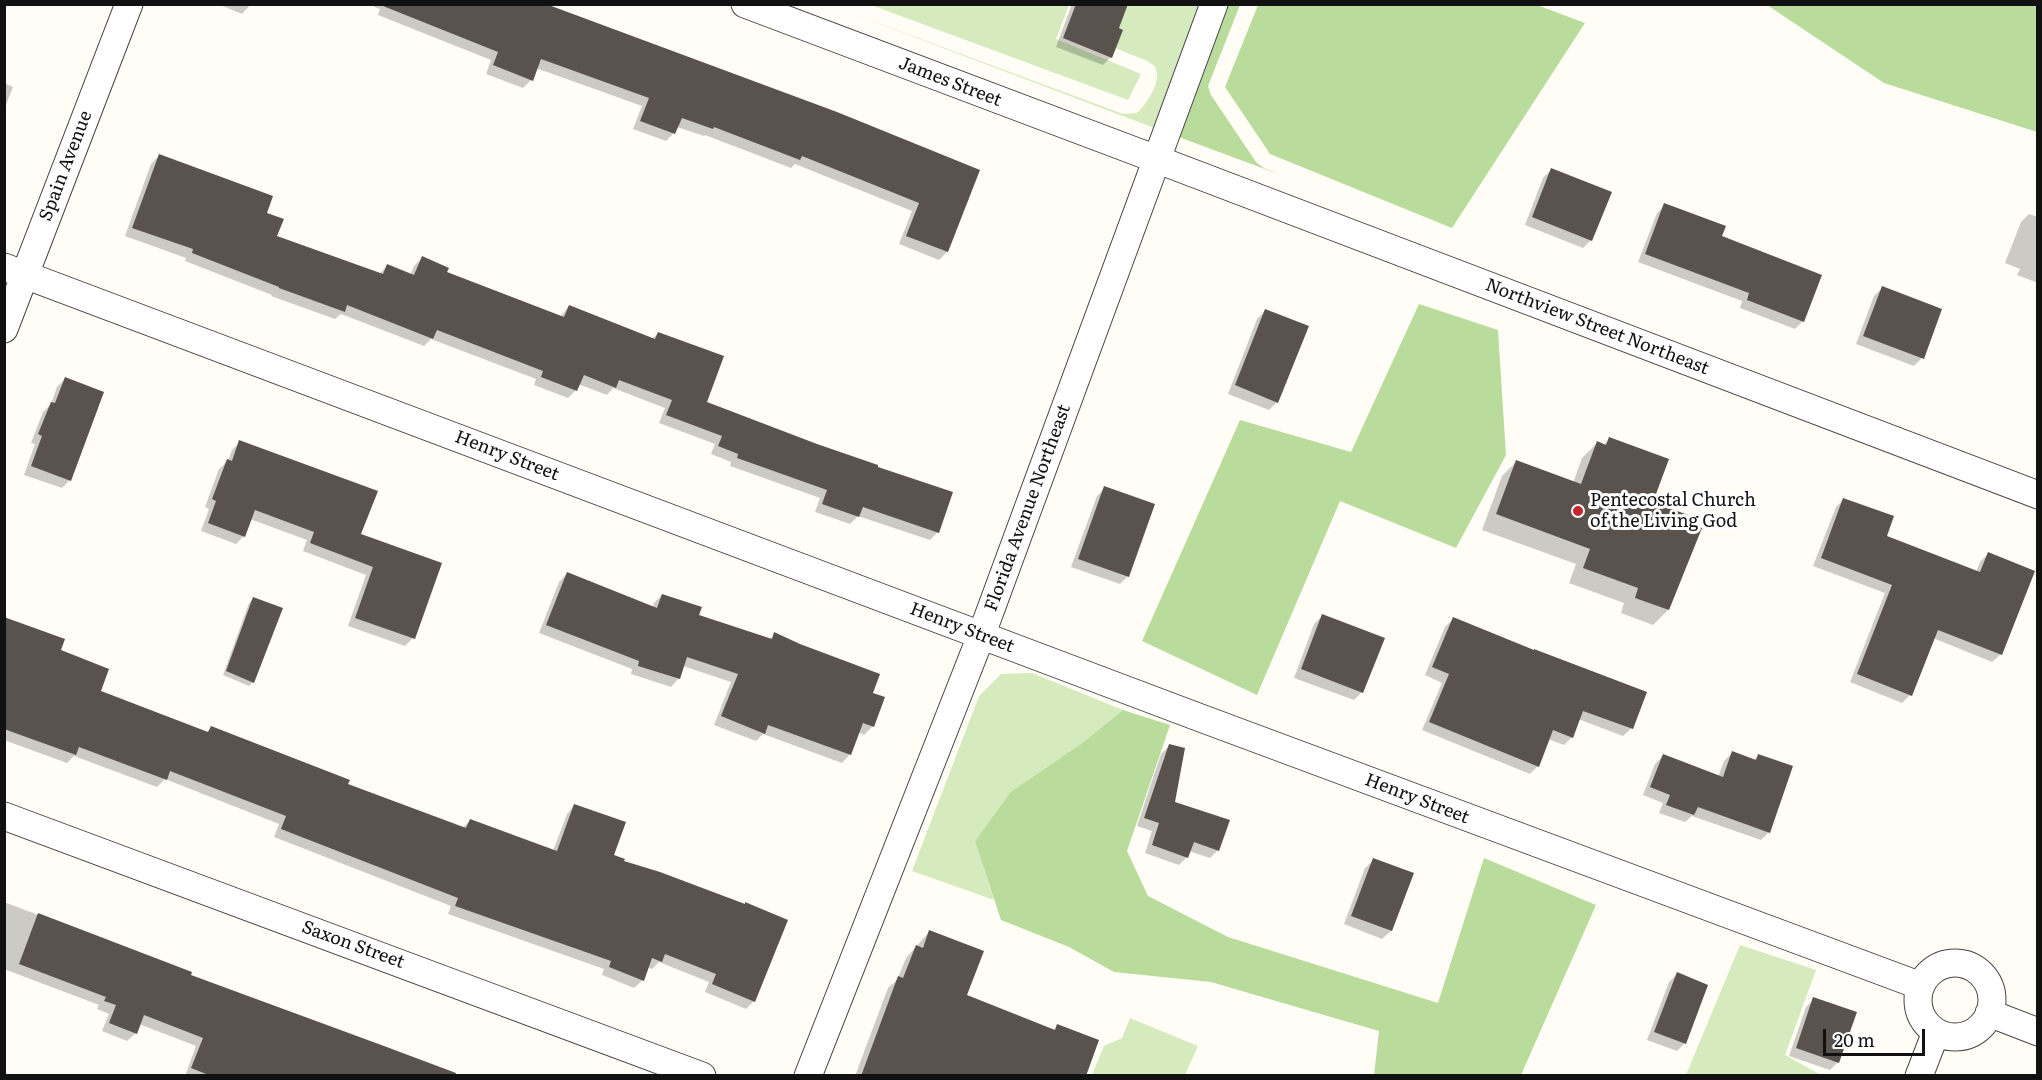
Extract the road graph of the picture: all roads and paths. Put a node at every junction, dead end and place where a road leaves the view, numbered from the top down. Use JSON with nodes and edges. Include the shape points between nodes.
{"nodes":[{"id":1,"x":129,"y":4,"type":"edge"},
{"id":2,"x":745,"y":4,"type":"edge"},
{"id":3,"x":1214,"y":4,"type":"edge"},
{"id":4,"x":1156,"y":159,"type":"junction"},
{"id":5,"x":15,"y":271,"type":"edge"},
{"id":6,"x":4,"y":329,"type":"edge"},
{"id":7,"x":2037,"y":495,"type":"edge"},
{"id":8,"x":981,"y":636,"type":"junction"},
{"id":9,"x":4,"y":816,"type":"edge"},
{"id":10,"x":1921,"y":986,"type":"junction"},
{"id":11,"x":1989,"y":1013,"type":"junction"},
{"id":12,"x":1936,"y":1032,"type":"junction"},
{"id":13,"x":2037,"y":1032,"type":"edge"},
{"id":14,"x":702,"y":1076,"type":"edge"},
{"id":15,"x":808,"y":1076,"type":"edge"},
{"id":16,"x":1919,"y":1076,"type":"edge"}],
"edges":[{"from":1,"to":5,"type":"street","name":"Spain Avenue"},
{"from":2,"to":4,"type":"street","name":"James Street"},
{"from":3,"to":4,"type":"street","name":"Florida Avenue Northeast"},
{"from":4,"to":7,"type":"street","name":"Northview Street Northeast"},
{"from":4,"to":8,"type":"street","name":"Florida Avenue Northeast"},
{"from":5,"to":6,"type":"street","name":"Spain Avenue"},
{"from":5,"to":8,"type":"street","name":"Henry Street"},
{"from":8,"to":10,"type":"street","name":"Henry Street"},
{"from":8,"to":15,"type":"street","name":"Florida Avenue Northeast"},
{"from":9,"to":14,"type":"street","name":"Saxon Street"},
{"from":10,"to":11,"type":"street","via":[[1935,968],[1968,965],[1979,971],[1991,990]]},
{"from":10,"to":12,"type":"street","via":[[1918,1007]]},
{"from":11,"to":12,"type":"street","via":[[1973,1032],[1949,1036]]},
{"from":11,"to":13,"type":"street"},
{"from":12,"to":16,"type":"street"}]}
